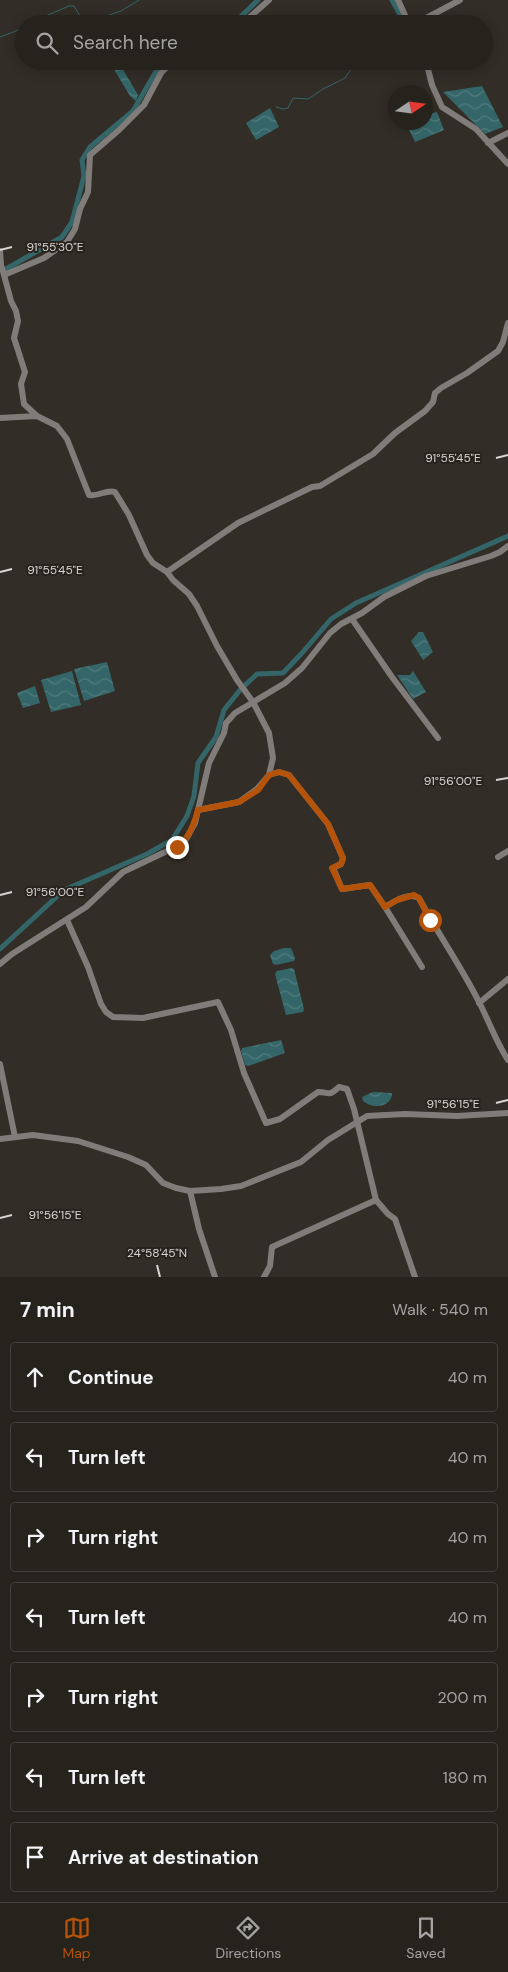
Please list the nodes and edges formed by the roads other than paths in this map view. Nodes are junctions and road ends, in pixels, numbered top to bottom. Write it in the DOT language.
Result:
graph roads {
  1 [pos="268,0"];
  2 [pos="398,0"];
  3 [pos="460,0"];
  4 [pos="252,15"];
  5 [pos="405,15"];
  6 [pos="432,15"];
  7 [pos="164,70"];
  8 [pos="428,70"];
  9 [pos="508,133"];
  10 [pos="488,143"];
  11 [pos="508,164"];
  12 [pos="0,251"];
  13 [pos="4,275"];
  14 [pos="508,323"];
  15 [pos="37,416"];
  16 [pos="0,418"];
  17 [pos="508,546"];
  18 [pos="167,572"];
  19 [pos="352,619"];
  20 [pos="253,702"];
  21 [pos="438,738"];
  22 [pos="269,775"];
  23 [pos="198,810"];
  24 [pos="508,851"];
  25 [pos="498,857"];
  26 [pos="385,907"];
  27 [pos="67,920"];
  28 [pos="0,964"];
  29 [pos="422,967"];
  30 [pos="508,979"];
  31 [pos="480,1003"];
  32 [pos="508,1060"];
  33 [pos="0,1064"];
  34 [pos="508,1113"];
  35 [pos="357,1122"];
  36 [pos="15,1137"];
  37 [pos="0,1139"];
  38 [pos="190,1190"];
  39 [pos="376,1200"];
  40 [pos="215,1277"];
  41 [pos="264,1277"];
  42 [pos="415,1277"];
  1 -- 4 [label="street"];
  2 -- 5 [label="street"];
  3 -- 6 [label="street"];
  7 -- 13 [label="street"];
  8 -- 10 [label="street"];
  9 -- 10 [label="street"];
  10 -- 11 [label="street"];
  12 -- 13 [label="street"];
  13 -- 15 [label="street"];
  14 -- 18 [label="street"];
  15 -- 16 [label="street"];
  15 -- 18 [label="street"];
  17 -- 19 [label="street"];
  18 -- 20 [label="street"];
  19 -- 20 [label="street"];
  19 -- 21 [label="street"];
  20 -- 22 [label="street"];
  20 -- 23 [label="street"];
  22 -- 23 [label="street"];
  22 -- 26 [label="street"];
  23 -- 27 [label="street"];
  24 -- 25 [label="street"];
  26 -- 29 [label="street"];
  26 -- 31 [label="street"];
  27 -- 28 [label="street"];
  27 -- 35 [label="street"];
  30 -- 31 [label="street"];
  31 -- 32 [label="street"];
  33 -- 36 [label="street"];
  34 -- 35 [label="street"];
  35 -- 38 [label="street"];
  35 -- 39 [label="street"];
  36 -- 37 [label="street"];
  36 -- 38 [label="street"];
  38 -- 40 [label="street"];
  39 -- 41 [label="street"];
  39 -- 42 [label="street"];
}
